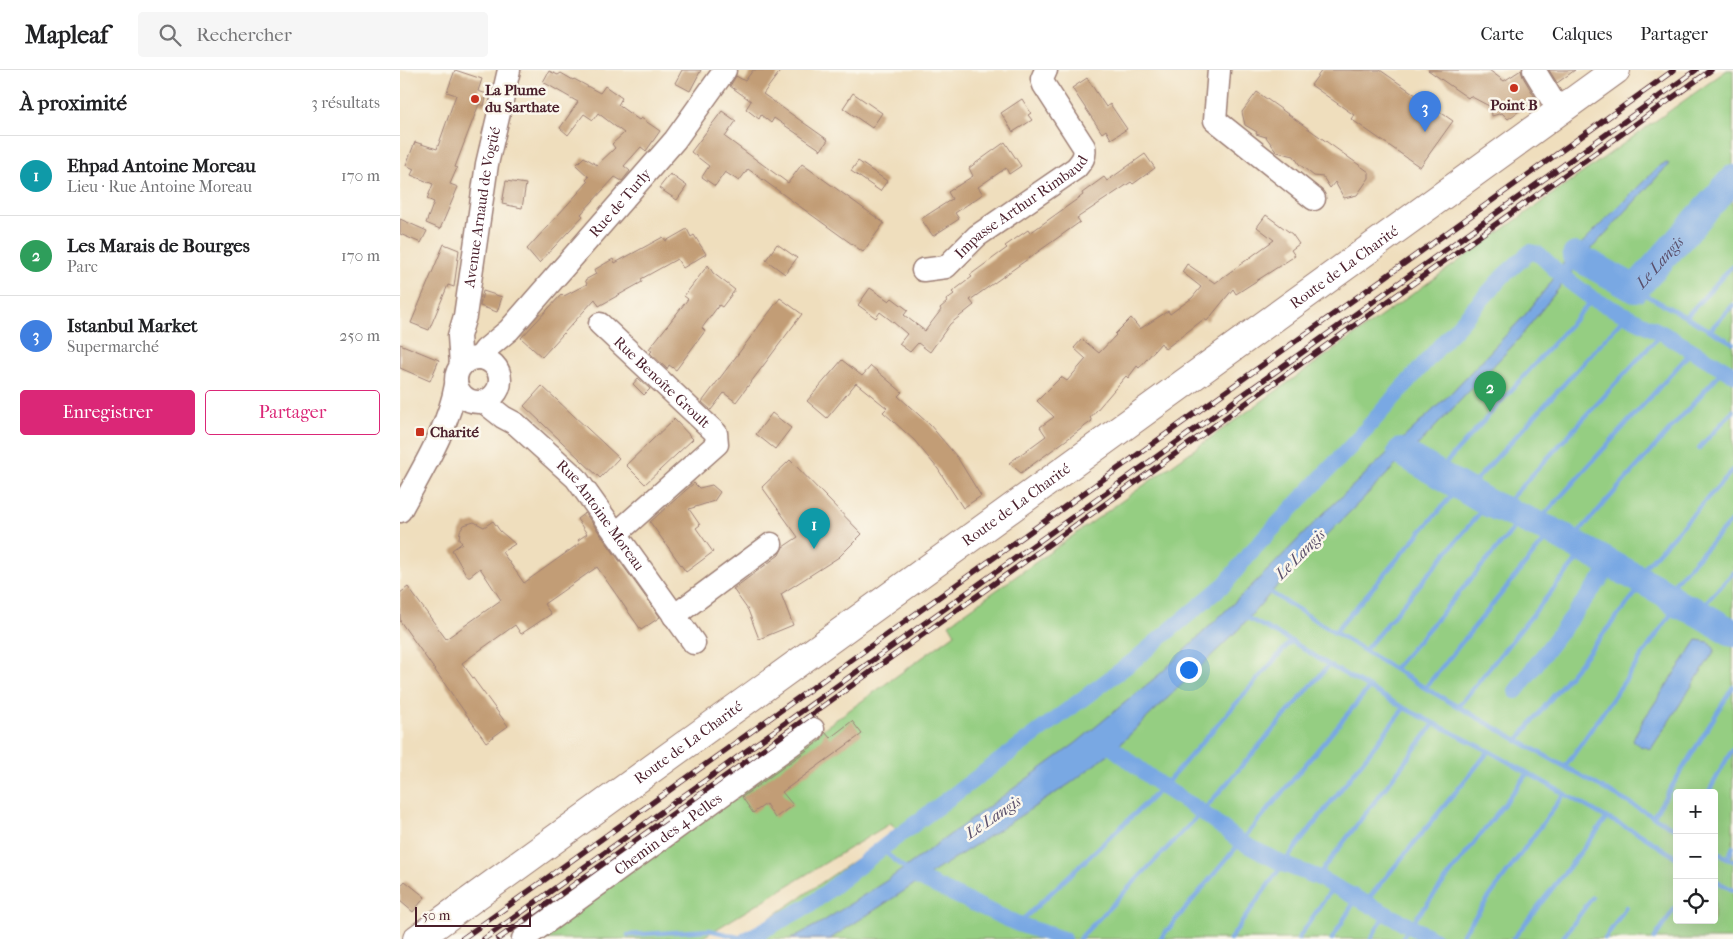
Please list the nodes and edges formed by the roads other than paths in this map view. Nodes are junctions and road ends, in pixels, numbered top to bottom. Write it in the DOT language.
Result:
graph roads {
  1 [pos="509,70"];
  2 [pos="725,70"];
  3 [pos="1046,70"];
  4 [pos="1219,70"];
  5 [pos="1534,70"];
  6 [pos="1616,70"];
  7 [pos="1559,111"];
  8 [pos="1314,199"];
  9 [pos="923,270"];
  10 [pos="600,324"];
  11 [pos="479,370"];
  12 [pos="479,402"];
  13 [pos="516,424"];
  14 [pos="442,429"];
  15 [pos="400,511"];
  16 [pos="616,534"];
  17 [pos="771,544"];
  18 [pos="674,616"];
  19 [pos="694,643"];
  20 [pos="813,729"];
  21 [pos="417,939"];
  22 [pos="523,939"];
  1 -- 11 [label="street, Avenue Arnaud de Vogüé"];
  2 -- 11 [label="street, Rue de Turly"];
  3 -- 9 [label="street, Impasse Arthur Rimbaud"];
  4 -- 8 [label="street"];
  5 -- 7 [label="street"];
  6 -- 7 [label="main road, Route de La Charité"];
  7 -- 21 [label="main road, Route de La Charité"];
  10 -- 16 [label="street, Rue Benoîte Groult"];
  11 -- 12 [label="street"];
  11 -- 12 [label="street, Avenue Arnaud de Vogüé"];
  11 -- 13 [label="street, Rue Antoine Moreau"];
  11 -- 14 [label="street"];
  12 -- 13 [label="street, Rue Antoine Moreau"];
  12 -- 14 [label="street"];
  13 -- 16 [label="street, Rue Antoine Moreau"];
  14 -- 15 [label="street"];
  16 -- 18 [label="street, Rue Antoine Moreau"];
  17 -- 18 [label="street"];
  18 -- 19 [label="street, Rue Antoine Moreau"];
  20 -- 22 [label="street, Chemin des 4 Pelles"];
}
